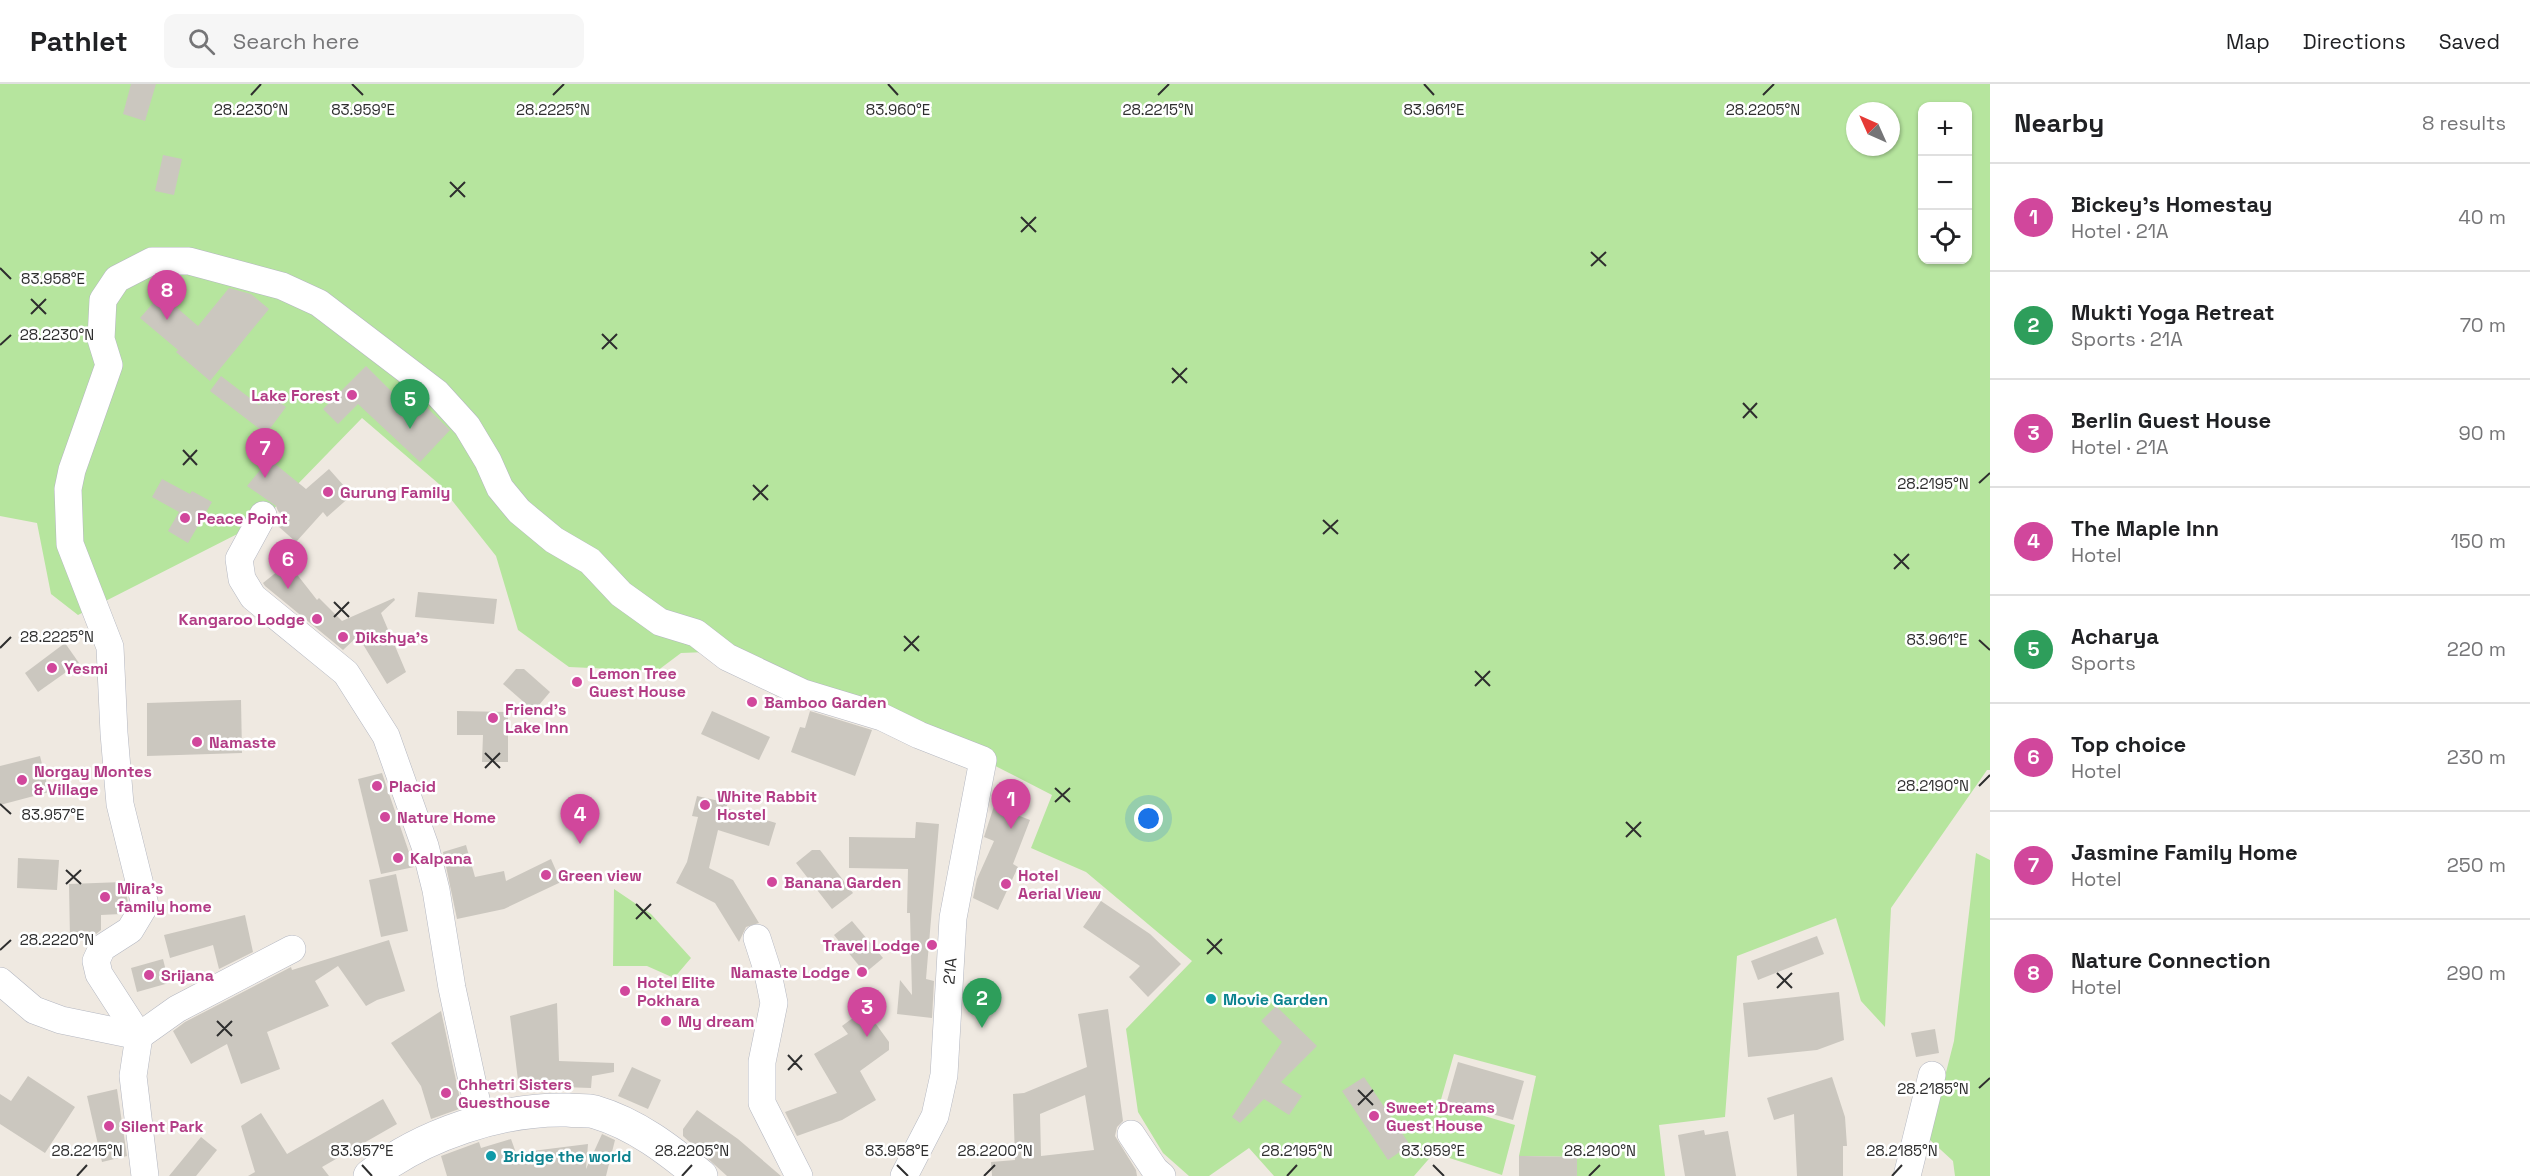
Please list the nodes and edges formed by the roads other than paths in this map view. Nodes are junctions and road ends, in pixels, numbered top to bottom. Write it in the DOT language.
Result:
graph roads {
  1 [pos="263,515"];
  2 [pos="757,938"];
  3 [pos="292,949"];
  4 [pos="0,981"];
  5 [pos="139,1036"];
  6 [pos="1932,1075"];
  7 [pos="481,1122"];
  8 [pos="1131,1134"];
  9 [pos="144,1176"];
  10 [pos="370,1176"];
  11 [pos="701,1176"];
  12 [pos="799,1176"];
  13 [pos="904,1176"];
  14 [pos="1162,1176"];
  15 [pos="1907,1176"];
  1 -- 7 [label="street"];
  2 -- 12 [label="street"];
  3 -- 5 [label="street"];
  4 -- 5 [label="street"];
  5 -- 9 [label="street"];
  5 -- 13 [label="street, 21A / 21A"];
  6 -- 15 [label="street"];
  7 -- 10 [label="main road"];
  7 -- 11 [label="main road"];
  8 -- 14 [label="street"];
}
